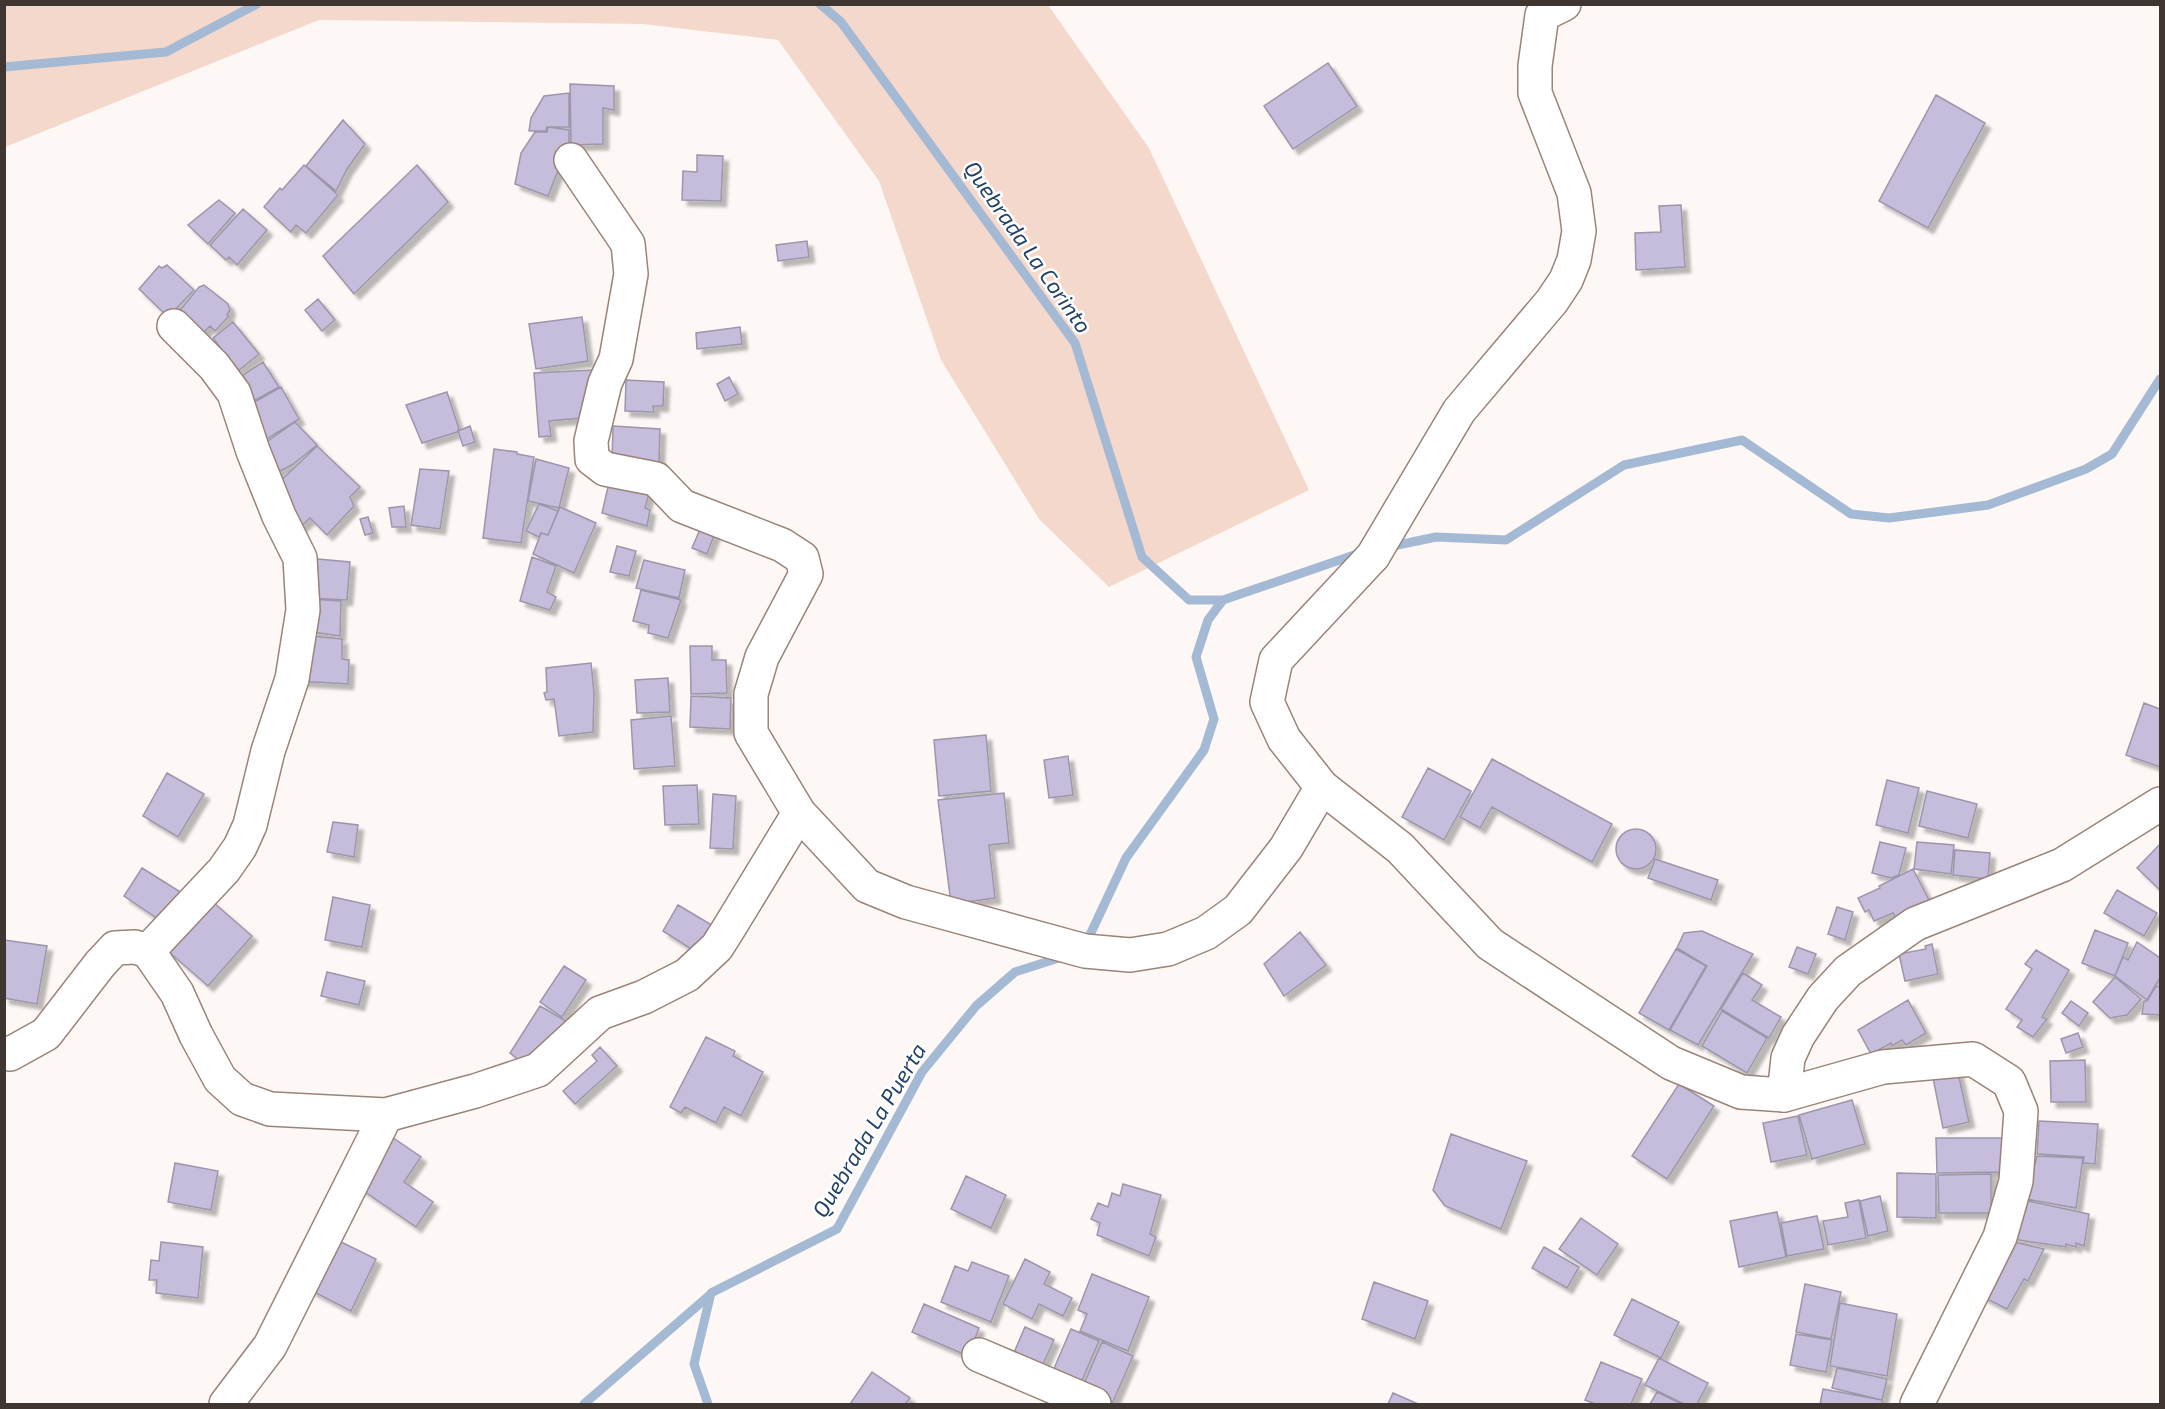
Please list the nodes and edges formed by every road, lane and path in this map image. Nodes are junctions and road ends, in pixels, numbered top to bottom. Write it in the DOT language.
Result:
graph roads {
  1 [pos="1564,4"];
  2 [pos="571,160"];
  3 [pos="174,327"];
  4 [pos="1322,787"];
  5 [pos="2160,804"];
  6 [pos="799,813"];
  7 [pos="148,951"];
  8 [pos="4,1053"];
  9 [pos="1784,1095"];
  10 [pos="387,1115"];
  11 [pos="979,1355"];
  12 [pos="226,1404"];
  13 [pos="1094,1404"];
  14 [pos="1917,1404"];
  1 -- 4 [label="street"];
  2 -- 6 [label="street"];
  3 -- 7 [label="street"];
  4 -- 6 [label="street"];
  4 -- 9 [label="street"];
  5 -- 9 [label="street"];
  6 -- 10 [label="street"];
  7 -- 8 [label="street"];
  7 -- 10 [label="street"];
  9 -- 14 [label="street"];
  10 -- 12 [label="street"];
  11 -- 13 [label="street"];
}
